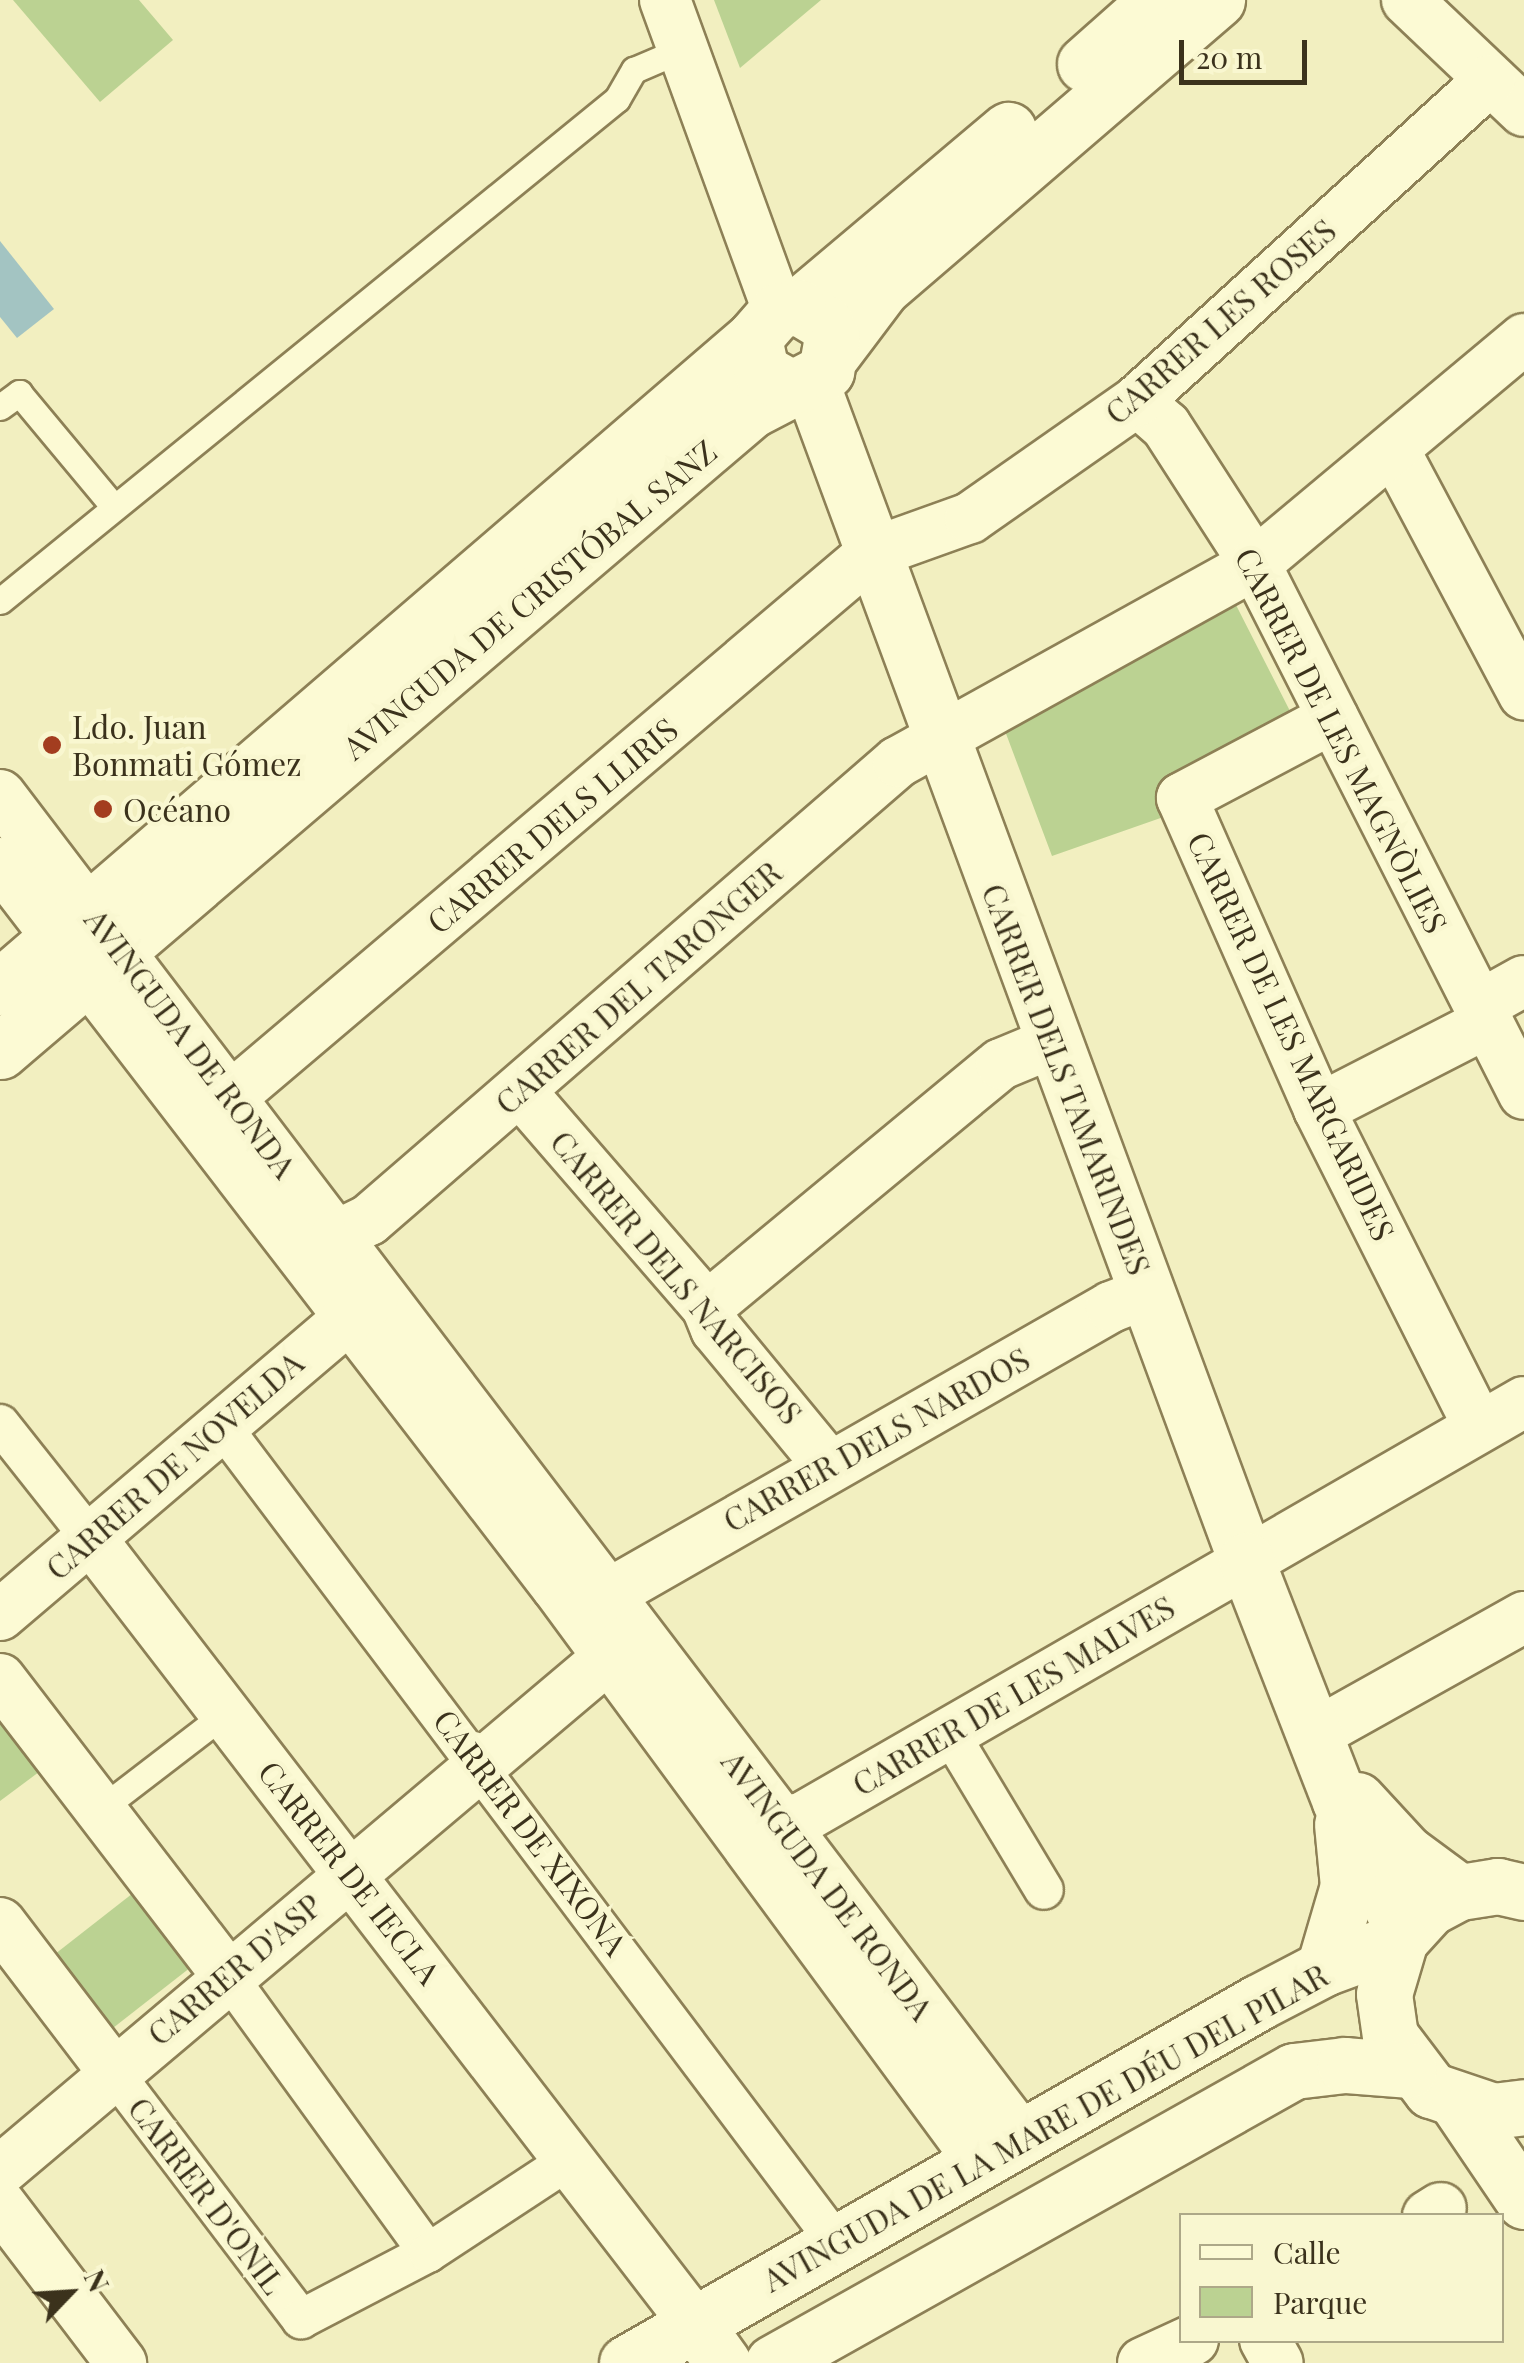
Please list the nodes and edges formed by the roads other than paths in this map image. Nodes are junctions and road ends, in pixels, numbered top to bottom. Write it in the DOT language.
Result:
graph roads {
  1 [pos="665,0"];
  2 [pos="1158,0"];
  3 [pos="1217,0"];
  4 [pos="1407,0"];
  5 [pos="683,49"];
  6 [pos="1507,95"];
  7 [pos="777,318"];
  8 [pos="1524,339"];
  9 [pos="811,375"];
  10 [pos="1137,400"];
  11 [pos="0,407"];
  12 [pos="1394,450"];
  13 [pos="114,507"];
  14 [pos="872,554"];
  15 [pos="1255,564"];
  16 [pos="0,601"];
  17 [pos="1524,695"];
  18 [pos="1333,718"];
  19 [pos="940,736"];
  20 [pos="0,795"];
  21 [pos="0,863"];
  22 [pos="89,944"];
  23 [pos="1524,981"];
  24 [pos="0,987"];
  25 [pos="1484,1014"];
  26 [pos="1054,1042"];
  27 [pos="0,1051"];
  28 [pos="520,1092"];
  29 [pos="1524,1094"];
  30 [pos="232,1096"];
  31 [pos="1320,1108"];
  32 [pos="336,1236"];
  33 [pos="1148,1293"];
  34 [pos="366,1304"];
  35 [pos="706,1307"];
  36 [pos="1524,1402"];
  37 [pos="0,1424"];
  38 [pos="221,1426"];
  39 [pos="1479,1427"];
  40 [pos="829,1466"];
  41 [pos="90,1539"];
  42 [pos="1246,1560"];
  43 [pos="0,1615"];
  44 [pos="1524,1617"];
  45 [pos="619,1628"];
  46 [pos="0,1679"];
  47 [pos="226,1713"];
  48 [pos="950,1732"];
  49 [pos="481,1764"];
  50 [pos="1329,1769"];
  51 [pos="102,1808"];
  52 [pos="778,1824"];
  53 [pos="350,1872"];
  54 [pos="1501,1882"];
  55 [pos="1044,1890"];
  56 [pos="0,1922"];
  57 [pos="1402,1937"];
  58 [pos="1324,1968"];
  59 [pos="227,1974"];
  60 [pos="112,2070"];
  61 [pos="1410,2070"];
  62 [pos="1458,2105"];
  63 [pos="1524,2108"];
  64 [pos="999,2148"];
  65 [pos="571,2160"];
  66 [pos="0,2170"];
  67 [pos="1524,2201"];
  68 [pos="0,2204"];
  69 [pos="1040,2211"];
  70 [pos="836,2242"];
  71 [pos="428,2253"];
  72 [pos="1186,2343"];
  73 [pos="709,2344"];
  74 [pos="120,2363"];
  75 [pos="627,2363"];
  76 [pos="774,2363"];
  77 [pos="1143,2363"];
  1 -- 5 [label="street"];
  2 -- 7 [label="street, AVINGUDA DE CRISTÓBAL SANZ"];
  3 -- 9 [label="street, AVINGUDA DE CRISTÓBAL SANZ"];
  4 -- 6 [label="street"];
  5 -- 7 [label="street"];
  5 -- 13 [label="lane"];
  6 -- 10 [label="street, CARRER LES ROSES"];
  7 -- 9 [label="street"];
  7 -- 9 [label="street"];
  7 -- 22 [label="street, AVINGUDA DE CRISTÓBAL SANZ"];
  8 -- 12 [label="street, CARRER DEL TARONGER"];
  9 -- 14 [label="street, CARRER DELS TAMARINDES"];
  9 -- 22 [label="street, AVINGUDA DE CRISTÓBAL SANZ"];
  10 -- 14 [label="street, CARRER LES ROSES"];
  10 -- 15 [label="street, CARRER DE LES MAGNÒLIES"];
  11 -- 13 [label="lane"];
  12 -- 15 [label="street, CARRER DEL TARONGER"];
  12 -- 17 [label="street"];
  13 -- 16 [label="lane"];
  14 -- 19 [label="street, CARRER DELS TAMARINDES"];
  14 -- 30 [label="street, CARRER DELS LLIRIS"];
  15 -- 18 [label="street, CARRER DE LES MAGNÒLIES"];
  15 -- 19 [label="street, CARRER DEL TARONGER"];
  18 -- 25 [label="street, CARRER DE LES MAGNÒLIES"];
  18 -- 31 [label="street, CARRER DE LES MARGARIDES"];
  19 -- 26 [label="street, CARRER DELS TAMARINDES"];
  19 -- 28 [label="street, CARRER DEL TARONGER"];
  20 -- 22 [label="street, AVINGUDA DE RONDA"];
  21 -- 22 [label="street, AVINGUDA DE RONDA"];
  22 -- 24 [label="street, AVINGUDA DE CRISTÓBAL SANZ"];
  22 -- 27 [label="street, AVINGUDA DE CRISTÓBAL SANZ"];
  22 -- 30 [label="street, AVINGUDA DE RONDA"];
  22 -- 34 [label="street, AVINGUDA DE RONDA"];
  23 -- 25 [label="street"];
  25 -- 29 [label="street, CARRER DE LES MAGNÒLIES"];
  25 -- 31 [label="street"];
  26 -- 33 [label="street, CARRER DELS TAMARINDES"];
  26 -- 35 [label="street"];
  28 -- 32 [label="street, CARRER DEL TARONGER"];
  28 -- 35 [label="street, CARRER DELS NARCISOS"];
  30 -- 32 [label="street, AVINGUDA DE RONDA"];
  31 -- 39 [label="street, CARRER DE LES MARGARIDES"];
  32 -- 34 [label="street, AVINGUDA DE RONDA"];
  33 -- 40 [label="street, CARRER DELS NARDOS"];
  33 -- 42 [label="street, CARRER DELS TAMARINDES"];
  34 -- 38 [label="street, CARRER DE NOVELDA"];
  34 -- 45 [label="street, AVINGUDA DE RONDA"];
  35 -- 40 [label="street, CARRER DELS NARCISOS"];
  36 -- 39 [label="street, CARRER DE LES MALVES"];
  37 -- 41 [label="street, CARRER DE IECLA"];
  38 -- 41 [label="street, CARRER DE NOVELDA"];
  38 -- 49 [label="street, CARRER DE XIXONA"];
  39 -- 42 [label="street, CARRER DE LES MALVES"];
  40 -- 45 [label="street, CARRER DELS NARDOS"];
  41 -- 43 [label="street, CARRER DE NOVELDA"];
  41 -- 47 [label="street, CARRER DE IECLA"];
  42 -- 48 [label="street, CARRER DE LES MALVES"];
  42 -- 50 [label="street, CARRER DELS TAMARINDES"];
  44 -- 50 [label="street"];
  45 -- 49 [label="street, CARRER D'ASP"];
  45 -- 52 [label="street, AVINGUDA DE RONDA"];
  45 -- 64 [label="street, AVINGUDA DE RONDA"];
  46 -- 51 [label="street"];
  47 -- 51 [label="lane"];
  47 -- 53 [label="street, CARRER DE IECLA"];
  48 -- 52 [label="street, CARRER DE LES MALVES"];
  48 -- 55 [label="street"];
  49 -- 53 [label="street, CARRER D'ASP"];
  49 -- 70 [label="street, CARRER DE XIXONA"];
  50 -- 54 [label="street, CARRER DELS TAMARINDES"];
  50 -- 57 [label="street, CARRER DELS TAMARINDES"];
  50 -- 58 [label="street, CARRER DELS TAMARINDES"];
  51 -- 59 [label="street"];
  52 -- 64 [label="street, AVINGUDA DE RONDA"];
  53 -- 59 [label="street, CARRER D'ASP"];
  53 -- 65 [label="street, CARRER DE IECLA"];
  54 -- 57 [label="street"];
  56 -- 60 [label="street"];
  57 -- 58 [label="street, AVINGUDA DE LA MARE DE DÉU DEL PILAR"];
  57 -- 61 [label="street"];
  58 -- 64 [label="street, AVINGUDA DE LA MARE DE DÉU DEL PILAR"];
  59 -- 60 [label="street, CARRER D'ASP"];
  59 -- 71 [label="street"];
  60 -- 66 [label="street, CARRER D'ASP"];
  60 -- 71 [label="street, CARRER D'ONIL"];
  61 -- 62 [label="street"];
  61 -- 69 [label="street"];
  62 -- 63 [label="street"];
  62 -- 67 [label="street"];
  64 -- 69 [label="street"];
  64 -- 70 [label="street, AVINGUDA DE LA MARE DE DÉU DEL PILAR"];
  65 -- 71 [label="street"];
  65 -- 73 [label="street, CARRER DE IECLA"];
  68 -- 74 [label="street"];
  69 -- 76 [label="street"];
  70 -- 73 [label="street, AVINGUDA DE LA MARE DE DÉU DEL PILAR"];
  72 -- 77 [label="street"];
  73 -- 75 [label="street, AVINGUDA DE LA MARE DE DÉU DEL PILAR"];
}
